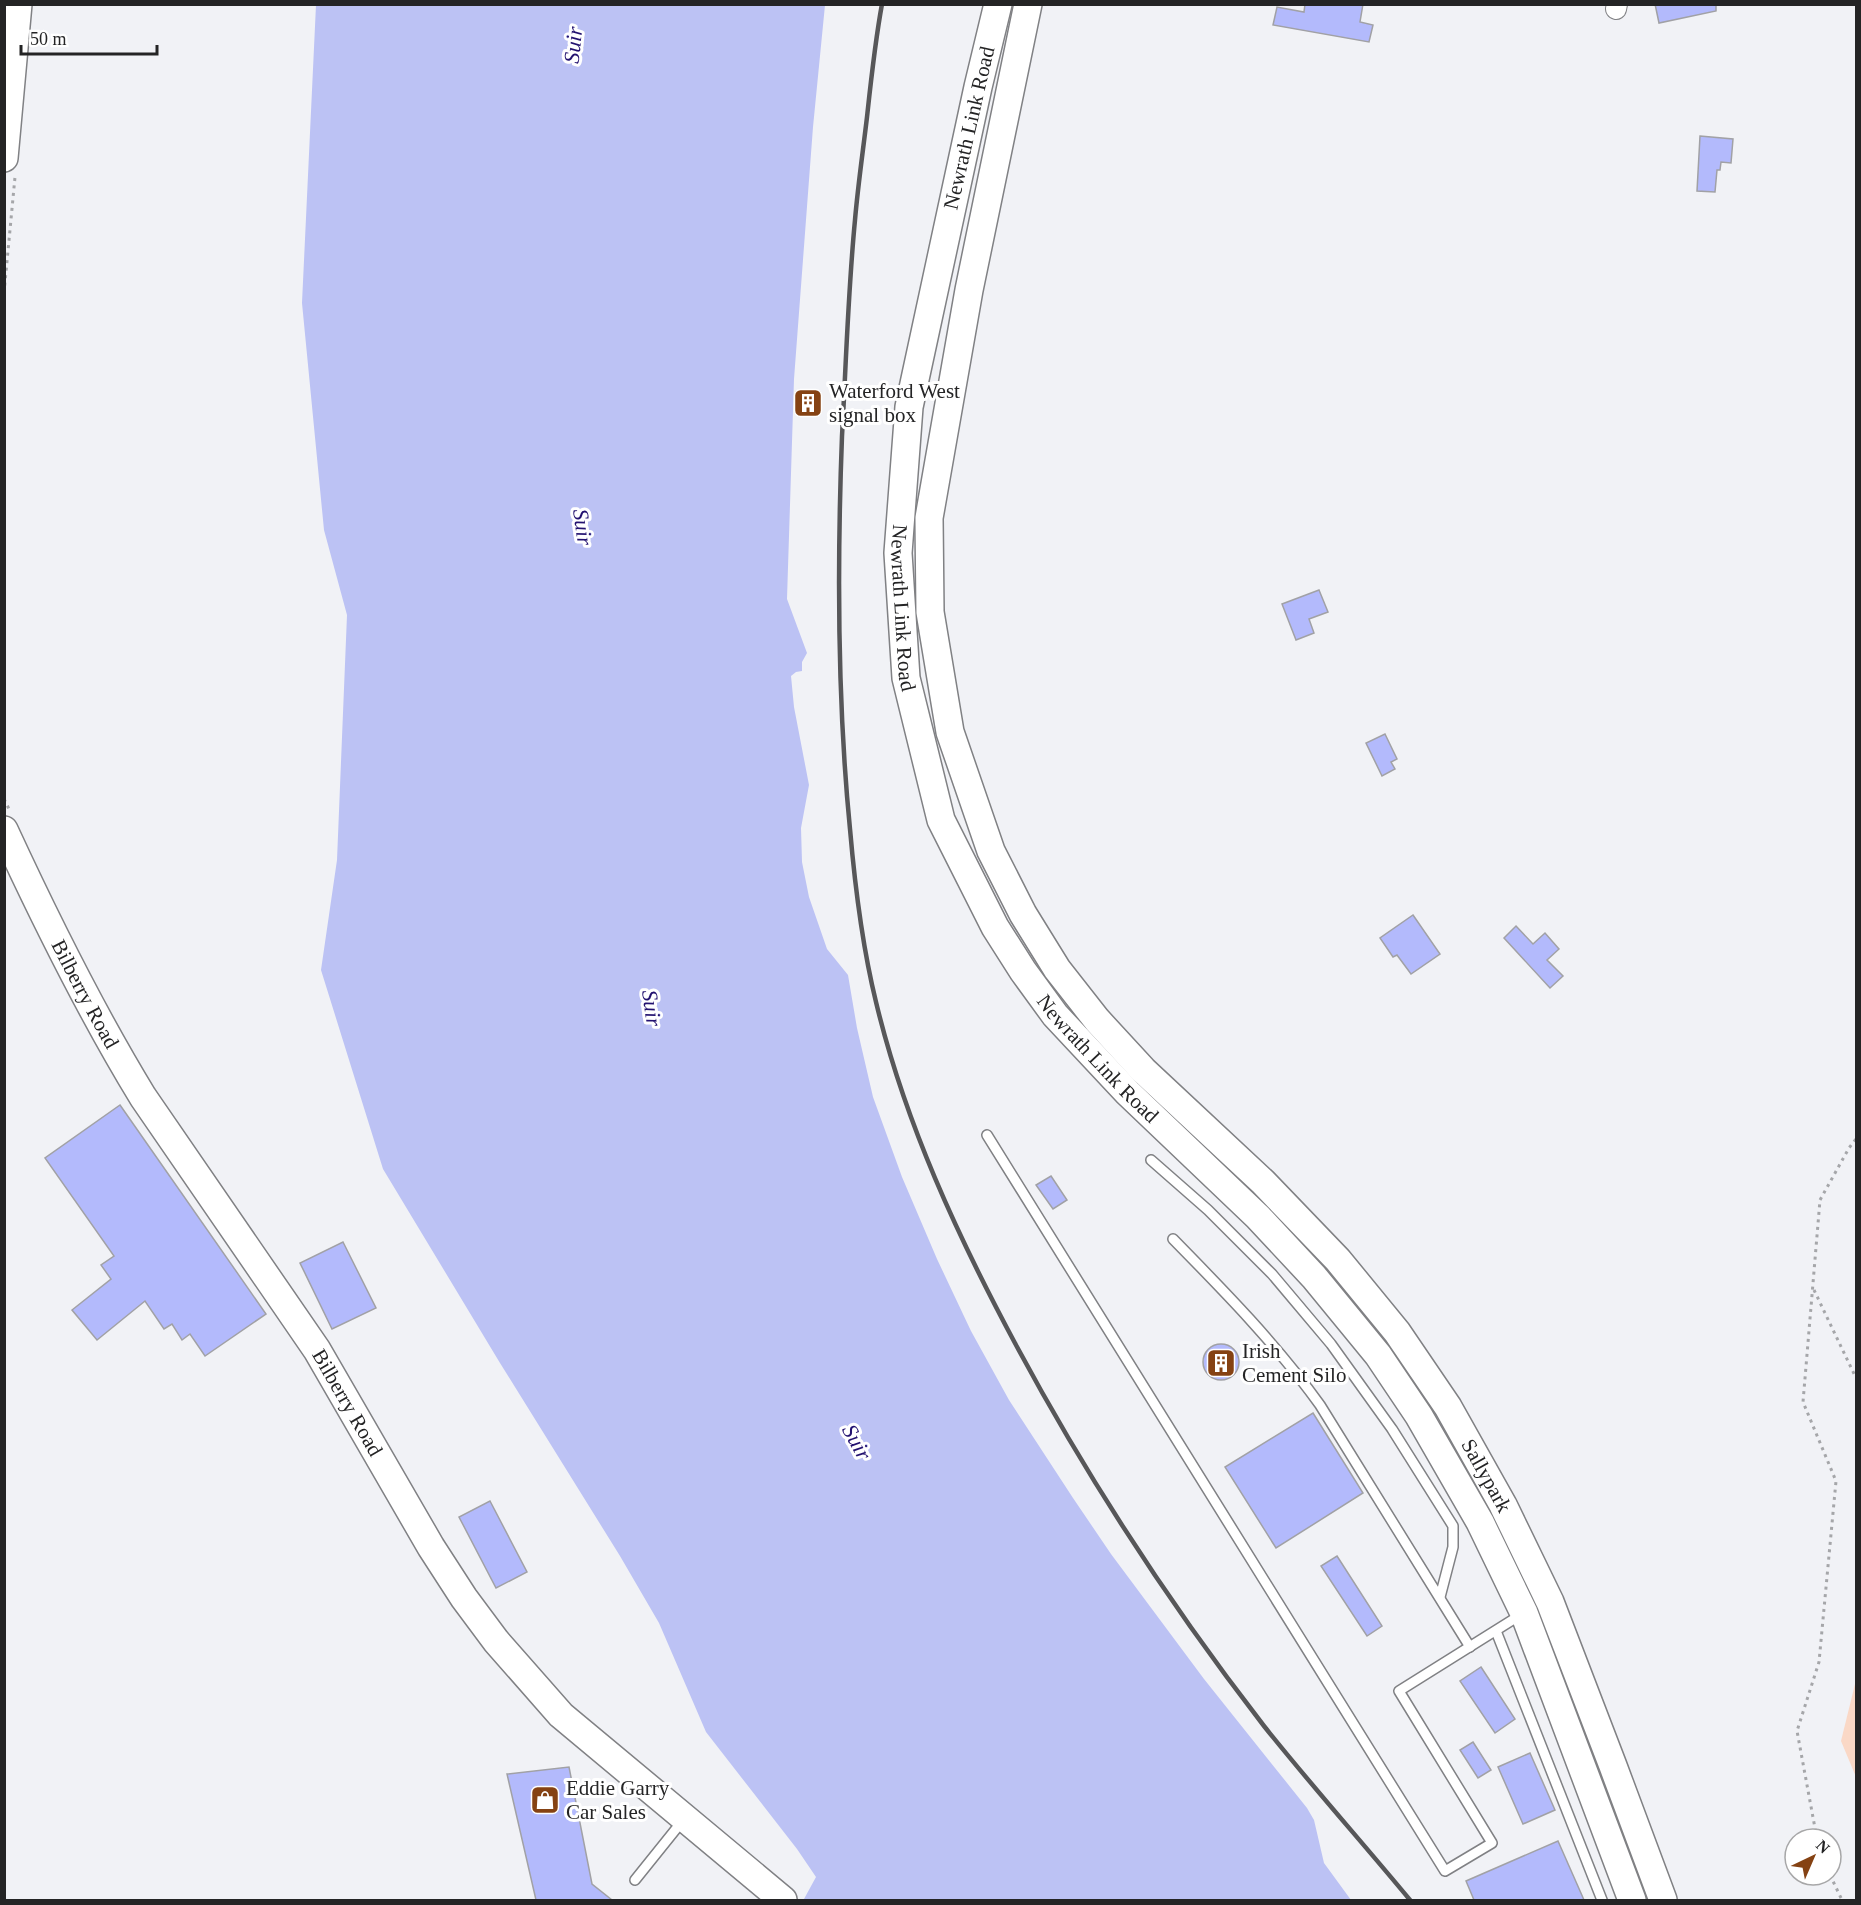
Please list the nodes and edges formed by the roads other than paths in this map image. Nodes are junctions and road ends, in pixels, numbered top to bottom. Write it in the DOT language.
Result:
graph roads {
  1 [pos="18,4"];
  2 [pos="998,4"];
  3 [pos="1028,4"];
  4 [pos="4,158"];
  5 [pos="4,830"];
  6 [pos="1196,1120"];
  7 [pos="987,1135"];
  8 [pos="1173,1136"];
  9 [pos="1151,1160"];
  10 [pos="1173,1239"];
  11 [pos="1440,1597"];
  12 [pos="1537,1607"];
  13 [pos="1497,1631"];
  14 [pos="1470,1647"];
  15 [pos="686,1817"];
  16 [pos="634,1880"];
  17 [pos="783,1900"];
  18 [pos="1602,1900"];
  19 [pos="1632,1900"];
  20 [pos="1663,1900"];
  1 -- 4 [label="main road"];
  2 -- 8 [label="main road, Newrath Link Road"];
  3 -- 6 [label="main road, Newrath Link Road"];
  5 -- 15 [label="main road, Bilberry Road"];
  6 -- 12 [label="main road, Sallypark"];
  7 -- 14 [label="lane"];
  8 -- 12 [label="main road, Sallypark"];
  9 -- 11 [label="lane"];
  10 -- 11 [label="lane"];
  11 -- 14 [label="lane"];
  12 -- 13 [label="lane"];
  12 -- 19 [label="main road, Sallypark"];
  12 -- 20 [label="main road, Sallypark"];
  13 -- 14 [label="lane"];
  13 -- 18 [label="lane"];
  15 -- 16 [label="lane"];
  15 -- 17 [label="main road, Bilberry Road"];
}
